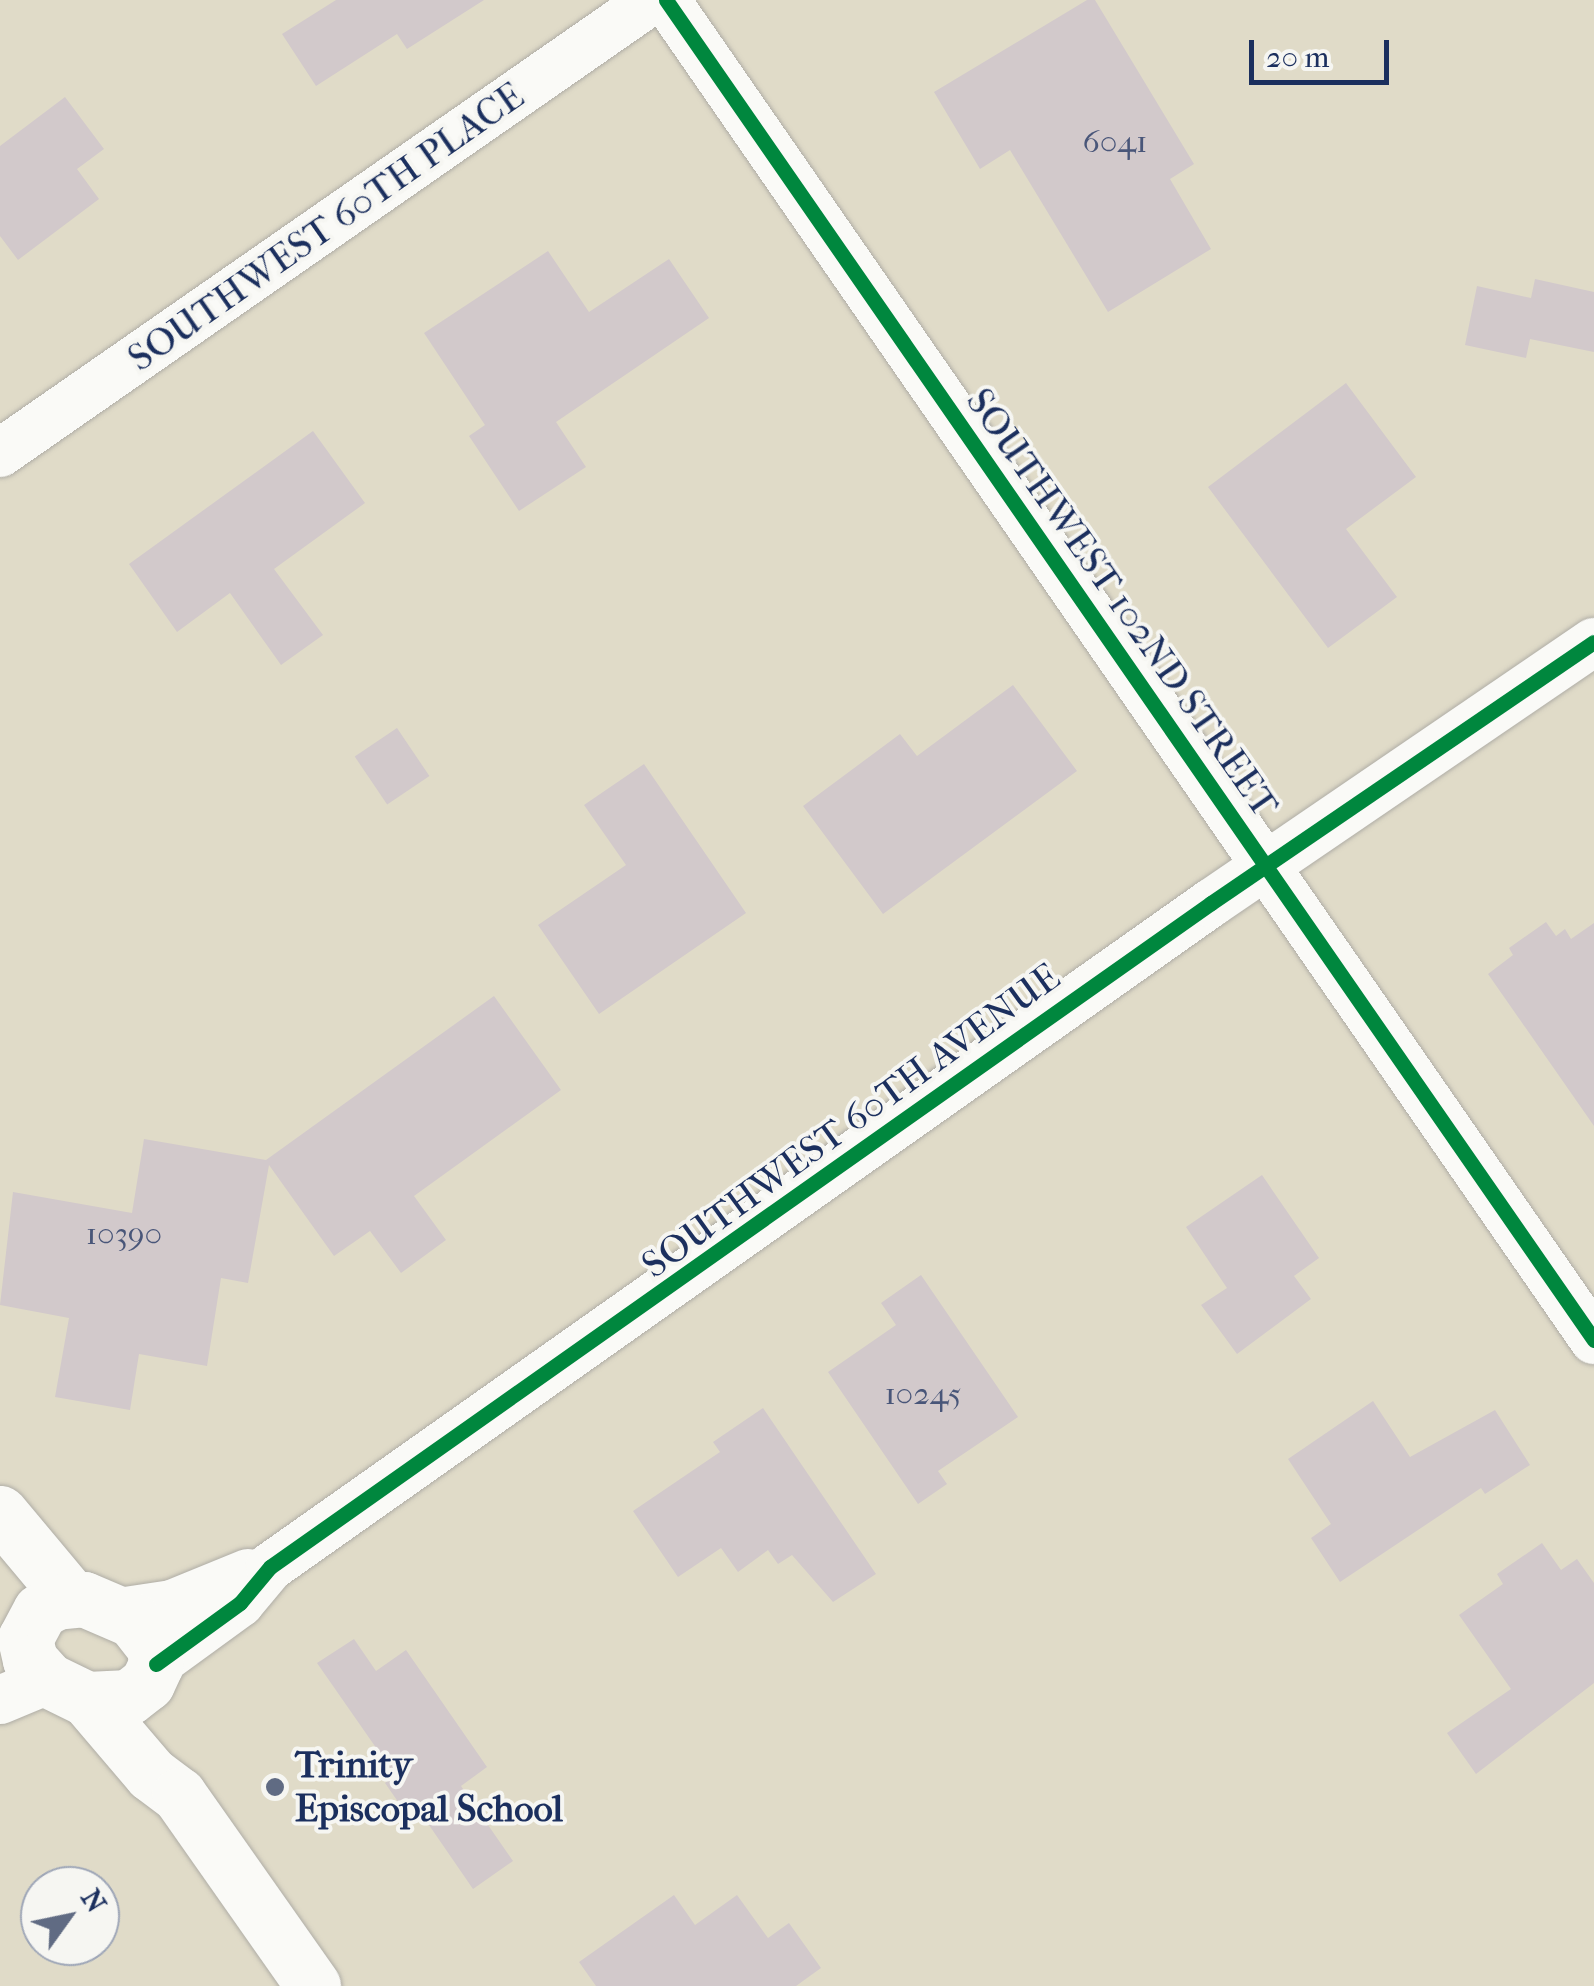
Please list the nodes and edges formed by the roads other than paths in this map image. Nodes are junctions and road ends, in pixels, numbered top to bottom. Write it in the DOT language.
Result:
graph roads {
  1 [pos="652,0"];
  2 [pos="666,0"];
  3 [pos="0,454"];
  4 [pos="1594,642"];
  5 [pos="1265,866"];
  6 [pos="1594,1340"];
  7 [pos="0,1513"];
  8 [pos="270,1566"];
  9 [pos="0,1568"];
  10 [pos="48,1651"];
  11 [pos="152,1674"];
  12 [pos="179,1794"];
  13 [pos="313,1986"];
  1 -- 3 [label="street, SOUTHWEST 60TH PLACE"];
  2 -- 5 [label="street, SOUTHWEST 102ND STREET"];
  4 -- 5 [label="street, SOUTHWEST 60TH AVENUE"];
  5 -- 6 [label="street, SOUTHWEST 102ND STREET"];
  5 -- 8 [label="street, SOUTHWEST 60TH AVENUE"];
  7 -- 10 [label="street"];
  8 -- 10 [label="street, SOUTHWEST 60TH AVENUE"];
  8 -- 11 [label="street, SOUTHWEST 60TH AVENUE"];
  9 -- 10 [label="street"];
  10 -- 11 [label="street"];
  10 -- 11 [label="street"];
  10 -- 12 [label="street"];
  11 -- 12 [label="street"];
  12 -- 13 [label="street"];
}
